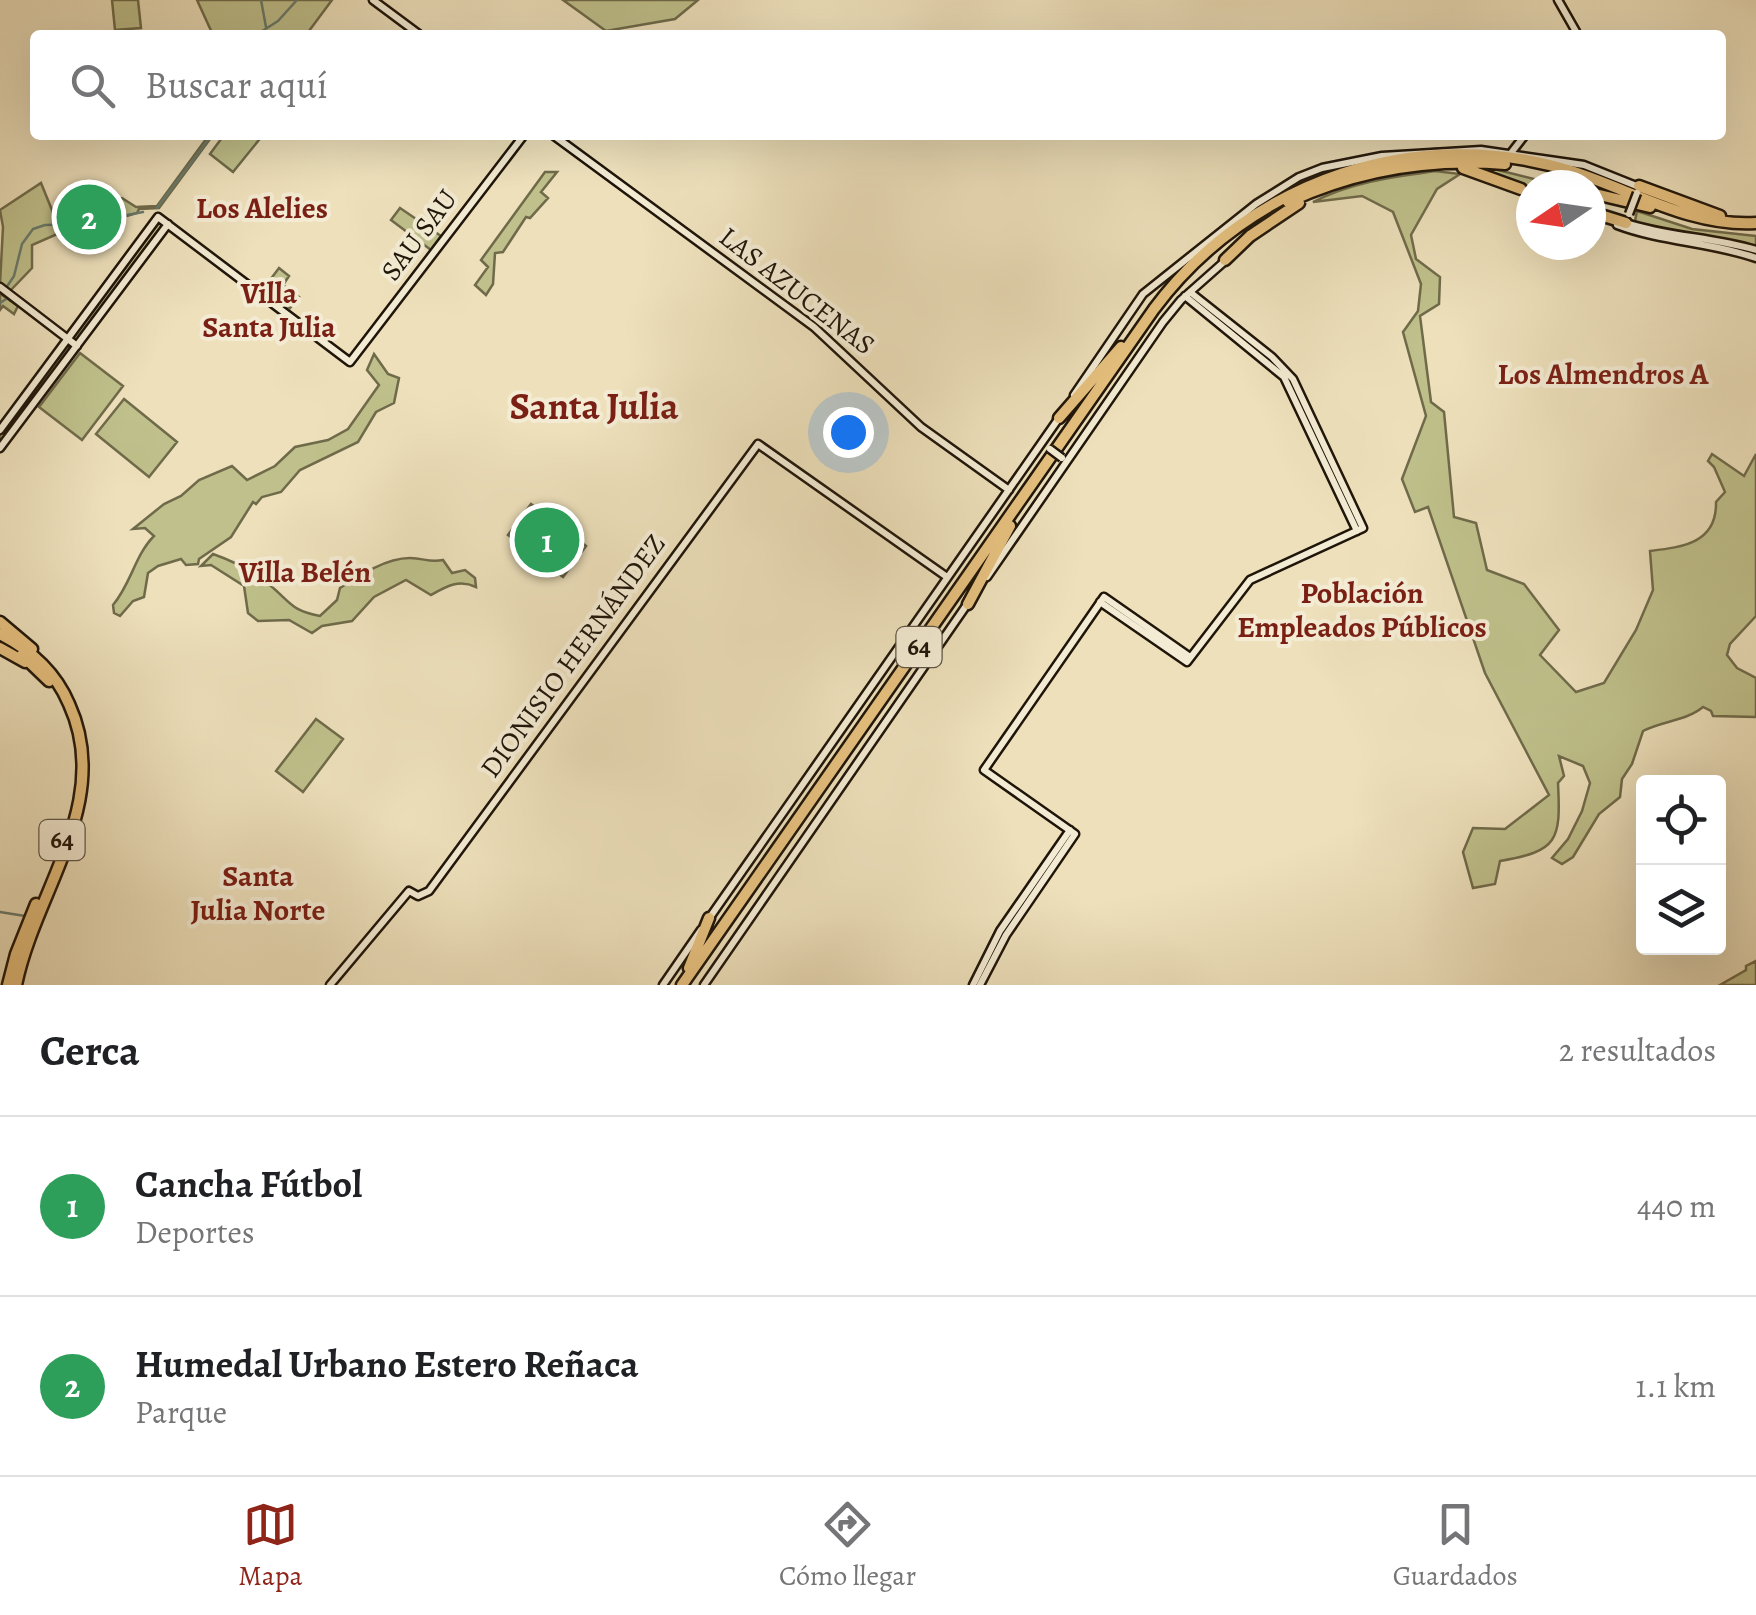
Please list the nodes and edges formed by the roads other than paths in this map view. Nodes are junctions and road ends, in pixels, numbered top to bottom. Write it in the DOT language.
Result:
graph roads {
  1 [pos="374,0"];
  2 [pos="1558,0"];
  3 [pos="413,30"];
  4 [pos="1575,30"];
  5 [pos="520,140"];
  6 [pos="560,140"];
  7 [pos="1521,140"];
  8 [pos="1511,153"];
  9 [pos="1427,164"];
  10 [pos="1354,173"];
  11 [pos="1339,182"];
  12 [pos="1516,187"];
  13 [pos="1638,190"];
  14 [pos="1606,196"];
  15 [pos="1650,206"];
  16 [pos="1606,217"];
  17 [pos="1626,222"];
  18 [pos="1756,223"];
  19 [pos="168,224"];
  20 [pos="1756,250"];
  21 [pos="1756,258"];
  22 [pos="1225,260"];
  23 [pos="0,288"];
  24 [pos="1188,294"];
  25 [pos="1154,309"];
  26 [pos="68,339"];
  27 [pos="77,346"];
  28 [pos="1058,418"];
  29 [pos="0,430"];
  30 [pos="1046,436"];
  31 [pos="0,448"];
  32 [pos="1050,450"];
  33 [pos="1036,451"];
  34 [pos="1065,461"];
  35 [pos="1009,490"];
  36 [pos="1010,526"];
  37 [pos="947,577"];
  38 [pos="968,604"];
  39 [pos="0,622"];
  40 [pos="0,641"];
  41 [pos="45,671"];
  42 [pos="709,918"];
  43 [pos="11,981"];
  44 [pos="330,985"];
  45 [pos="663,985"];
  46 [pos="684,985"];
  47 [pos="704,985"];
  48 [pos="976,985"];
  1 -- 3 [label="street"];
  2 -- 4 [label="street"];
  5 -- 19 [label="street, SAU SAU"];
  6 -- 35 [label="street, LAS AZUCENAS"];
  7 -- 8 [label="street"];
  8 -- 13 [label="street"];
  8 -- 28 [label="street"];
  9 -- 10 [label="highway, 64"];
  9 -- 12 [label="highway"];
  9 -- 15 [label="highway, 64"];
  10 -- 11 [label="highway, 64"];
  10 -- 18 [label="highway, 64"];
  10 -- 25 [label="highway, 64"];
  11 -- 22 [label="highway"];
  11 -- 36 [label="highway, 64"];
  13 -- 17 [label="street, bridge"];
  13 -- 18 [label="highway"];
  14 -- 15 [label="highway"];
  15 -- 18 [label="highway, 64"];
  16 -- 17 [label="highway"];
  17 -- 20 [label="street"];
  17 -- 21 [label="street"];
  19 -- 26 [label="street"];
  19 -- 27 [label="street"];
  22 -- 24 [label="street"];
  23 -- 26 [label="street"];
  24 -- 34 [label="street"];
  24 -- 48 [label="street"];
  25 -- 28 [label="highway"];
  25 -- 46 [label="highway, 64"];
  26 -- 27 [label="street"];
  26 -- 29 [label="street"];
  27 -- 31 [label="street"];
  28 -- 30 [label="street"];
  30 -- 32 [label="street"];
  30 -- 33 [label="street"];
  32 -- 33 [label="street"];
  32 -- 34 [label="street, bridge"];
  33 -- 35 [label="street"];
  34 -- 38 [label="street"];
  35 -- 37 [label="street"];
  36 -- 38 [label="highway"];
  36 -- 46 [label="highway, 64"];
  37 -- 42 [label="street"];
  37 -- 44 [label="street, DIONISIO HERNÁNDEZ"];
  38 -- 47 [label="street"];
  39 -- 41 [label="highway"];
  40 -- 41 [label="highway, 64"];
  41 -- 43 [label="highway, 64"];
  41 -- 43 [label="highway, 64"];
  42 -- 45 [label="street"];
  42 -- 46 [label="highway"];
}
